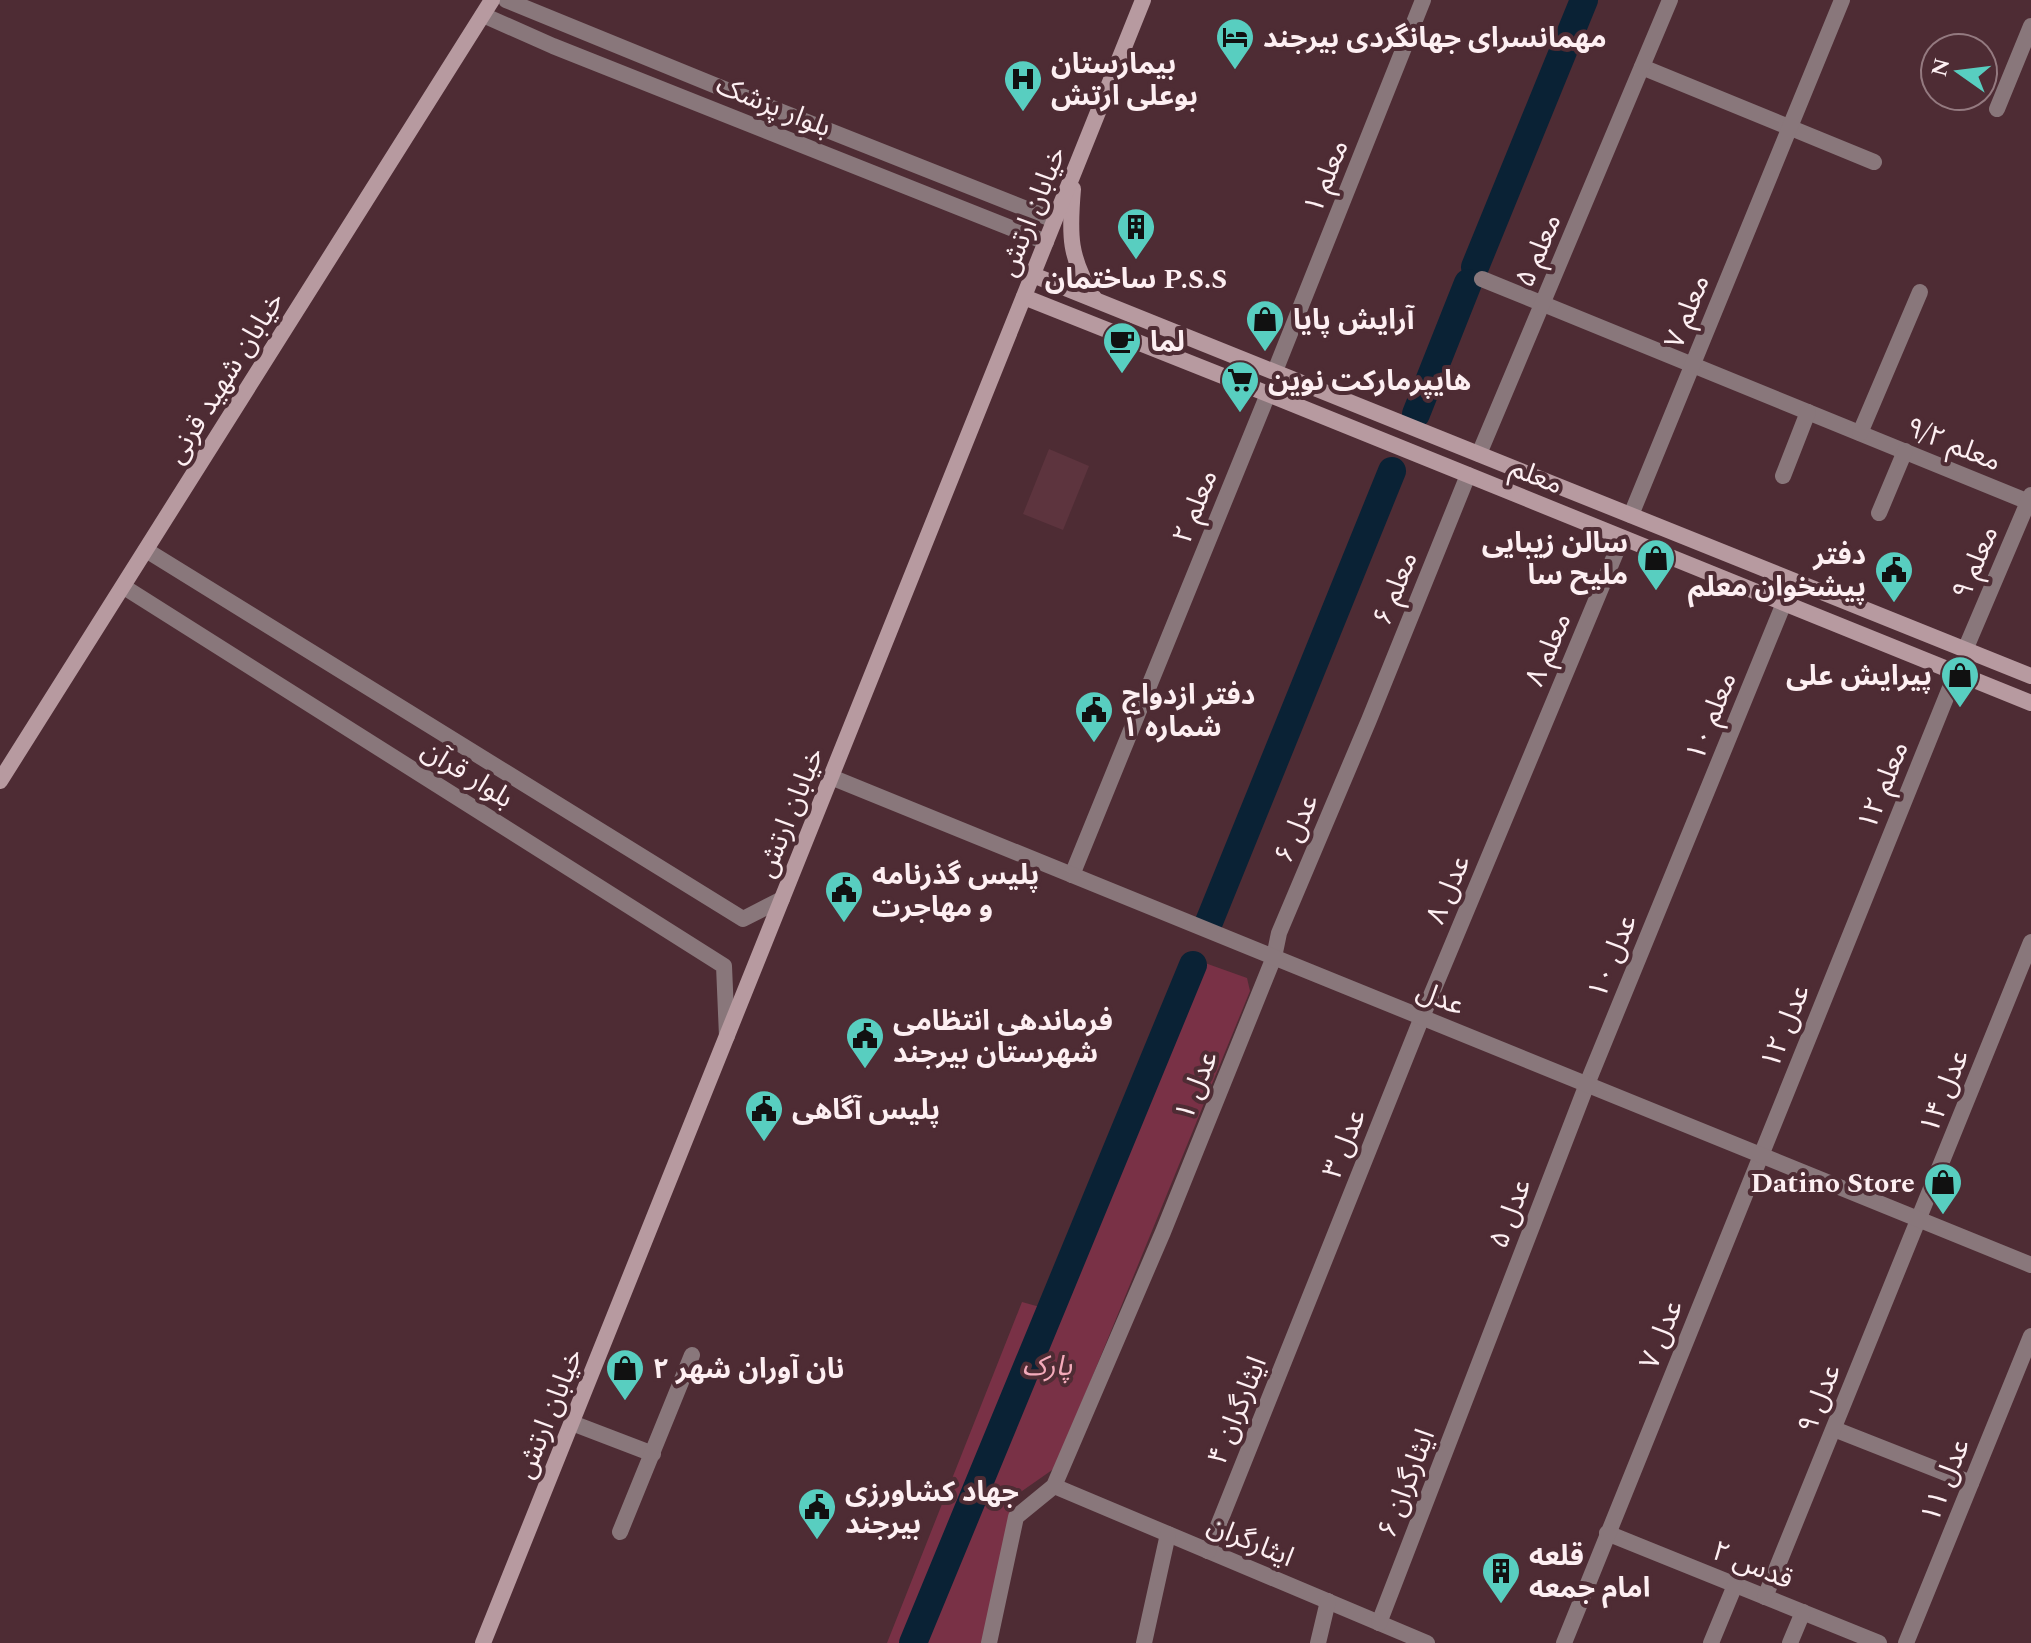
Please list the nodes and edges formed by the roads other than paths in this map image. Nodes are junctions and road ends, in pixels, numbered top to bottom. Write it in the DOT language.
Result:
graph roads {
  1 [pos="492,0"];
  2 [pos="506,0"];
  3 [pos="1143,0"];
  4 [pos="1423,0"];
  5 [pos="1670,0"];
  6 [pos="1842,0"];
  7 [pos="483,15"];
  8 [pos="2031,26"];
  9 [pos="1642,67"];
  10 [pos="1999,104"];
  11 [pos="1789,126"];
  12 [pos="1874,162"];
  13 [pos="1075,171"];
  14 [pos="1054,220"];
  15 [pos="1046,242"];
  16 [pos="1033,275"];
  17 [pos="1482,279"];
  18 [pos="1920,292"];
  19 [pos="1024,297"];
  20 [pos="1094,298"];
  21 [pos="1543,304"];
  22 [pos="1692,365"];
  23 [pos="1275,371"];
  24 [pos="1268,394"];
  25 [pos="1808,412"];
  26 [pos="1860,433"];
  27 [pos="1905,451"];
  28 [pos="1479,454"];
  29 [pos="1468,475"];
  30 [pos="1783,476"];
  31 [pos="2030,500"];
  32 [pos="1879,513"];
  33 [pos="1631,515"];
  34 [pos="1622,538"];
  35 [pos="146,550"];
  36 [pos="124,587"];
  37 [pos="1784,603"];
  38 [pos="1965,650"];
  39 [pos="1956,673"];
  40 [pos="2031,676"];
  41 [pos="2031,703"];
  42 [pos="1369,720"];
  43 [pos="831,777"];
  44 [pos="0,781"];
  45 [pos="1521,781"];
  46 [pos="1684,848"];
  47 [pos="1072,875"];
  48 [pos="782,899"];
  49 [pos="1856,918"];
  50 [pos="2031,942"];
  51 [pos="1274,957"];
  52 [pos="1422,1017"];
  53 [pos="727,1036"];
  54 [pos="1587,1084"];
  55 [pos="1760,1155"];
  56 [pos="1919,1219"];
  57 [pos="2031,1265"];
  58 [pos="1313,1288"];
  59 [pos="2031,1336"];
  60 [pos="692,1355"];
  61 [pos="1480,1362"];
  62 [pos="572,1423"];
  63 [pos="1834,1429"];
  64 [pos="653,1454"];
  65 [pos="1971,1483"];
  66 [pos="1054,1486"];
  67 [pos="620,1532"];
  68 [pos="1607,1533"];
  69 [pos="1168,1534"];
  70 [pos="1208,1551"];
  71 [pos="1735,1585"];
  72 [pos="1765,1597"];
  73 [pos="1328,1601"];
  74 [pos="1803,1612"];
  75 [pos="1379,1623"];
  76 [pos="1873,1642"];
  77 [pos="483,1643"];
  78 [pos="989,1643"];
  79 [pos="1144,1643"];
  80 [pos="1318,1643"];
  81 [pos="1427,1643"];
  82 [pos="1564,1643"];
  83 [pos="1711,1643"];
  84 [pos="1790,1643"];
  85 [pos="1906,1643"];
  1 -- 7 [label="main road, خیابان شهید قرنی"];
  2 -- 14 [label="street, بلوار پزشک"];
  3 -- 13 [label="main road, خیابان ارتش"];
  4 -- 23 [label="street, معلم ۱"];
  5 -- 9 [label="street, معلم ۵"];
  6 -- 11 [label="street, معلم ۷"];
  7 -- 15 [label="street, بلوار پزشک"];
  7 -- 35 [label="main road, خیابان شهید قرنی"];
  8 -- 10 [label="street"];
  9 -- 11 [label="street"];
  9 -- 21 [label="street, معلم ۵"];
  11 -- 12 [label="street"];
  11 -- 22 [label="street, معلم ۷"];
  13 -- 14 [label="main road, خیابان ارتش"];
  13 -- 20 [label="main road"];
  14 -- 15 [label="main road, خیابان ارتش"];
  15 -- 16 [label="main road, خیابان ارتش"];
  16 -- 19 [label="main road, خیابان ارتش"];
  16 -- 20 [label="main road, معلم"];
  17 -- 21 [label="street, معلم ۹/۲"];
  18 -- 26 [label="street"];
  19 -- 24 [label="main road, معلم"];
  19 -- 43 [label="main road, خیابان ارتش"];
  20 -- 23 [label="main road, معلم"];
  21 -- 22 [label="street, معلم ۹/۲"];
  21 -- 28 [label="street, معلم ۵"];
  22 -- 25 [label="street, معلم ۹/۲"];
  22 -- 33 [label="street, معلم ۷"];
  23 -- 28 [label="main road, معلم"];
  24 -- 29 [label="main road, معلم"];
  24 -- 47 [label="street, معلم ۲"];
  25 -- 26 [label="street, معلم ۹/۲"];
  25 -- 30 [label="street"];
  26 -- 27 [label="street, معلم ۹/۲"];
  27 -- 31 [label="street, معلم ۹/۲"];
  27 -- 32 [label="street"];
  28 -- 33 [label="main road, معلم"];
  29 -- 34 [label="main road, معلم"];
  29 -- 42 [label="street, معلم ۶"];
  31 -- 38 [label="street, معلم ۹"];
  33 -- 38 [label="main road, معلم"];
  34 -- 37 [label="main road, معلم"];
  34 -- 45 [label="street, معلم ۸"];
  35 -- 36 [label="main road, خیابان شهید قرنی"];
  35 -- 48 [label="street, بلوار قرآن"];
  36 -- 44 [label="main road, خیابان شهید قرنی"];
  36 -- 53 [label="street, بلوار قرآن"];
  37 -- 39 [label="main road, معلم"];
  37 -- 46 [label="street, معلم ۱۰"];
  38 -- 40 [label="main road, معلم"];
  39 -- 41 [label="main road, معلم"];
  39 -- 49 [label="street, معلم ۱۲"];
  42 -- 51 [label="street, عدل ۶"];
  43 -- 47 [label="street, عدل"];
  43 -- 48 [label="main road, خیابان ارتش"];
  45 -- 52 [label="street, عدل ۸"];
  46 -- 54 [label="street, عدل ۱۰"];
  47 -- 51 [label="street, عدل"];
  48 -- 53 [label="main road, خیابان ارتش"];
  49 -- 55 [label="street, عدل ۱۲"];
  50 -- 56 [label="street, عدل ۱۴"];
  51 -- 52 [label="street, عدل"];
  51 -- 66 [label="street, عدل ۱"];
  52 -- 54 [label="street, عدل"];
  52 -- 58 [label="street, عدل ۳"];
  53 -- 62 [label="main road, خیابان ارتش"];
  54 -- 55 [label="street, عدل"];
  54 -- 61 [label="street, عدل ۵"];
  55 -- 56 [label="street, عدل"];
  55 -- 68 [label="street, عدل ۷"];
  56 -- 57 [label="street, عدل"];
  56 -- 63 [label="street, عدل ۹"];
  58 -- 70 [label="street, ایثارگران ۴"];
  59 -- 65 [label="street, عدل ۱۱"];
  60 -- 64 [label="street"];
  61 -- 75 [label="street, ایثارگران ۶"];
  62 -- 64 [label="street"];
  62 -- 77 [label="main road, خیابان ارتش"];
  63 -- 65 [label="street"];
  63 -- 72 [label="street, عدل ۹"];
  64 -- 67 [label="street"];
  65 -- 85 [label="street, عدل ۱۱"];
  66 -- 69 [label="street, ایثارگران"];
  66 -- 78 [label="street"];
  68 -- 71 [label="street, قدس ۲"];
  68 -- 82 [label="street, عدل ۷"];
  69 -- 70 [label="street, ایثارگران"];
  69 -- 79 [label="street"];
  70 -- 73 [label="street, ایثارگران"];
  71 -- 72 [label="street, قدس ۲"];
  71 -- 83 [label="street"];
  72 -- 74 [label="street, قدس ۲"];
  73 -- 75 [label="street, ایثارگران"];
  73 -- 80 [label="street"];
  74 -- 76 [label="street, قدس ۲"];
  74 -- 84 [label="street"];
  75 -- 81 [label="street, ایثارگران"];
}
